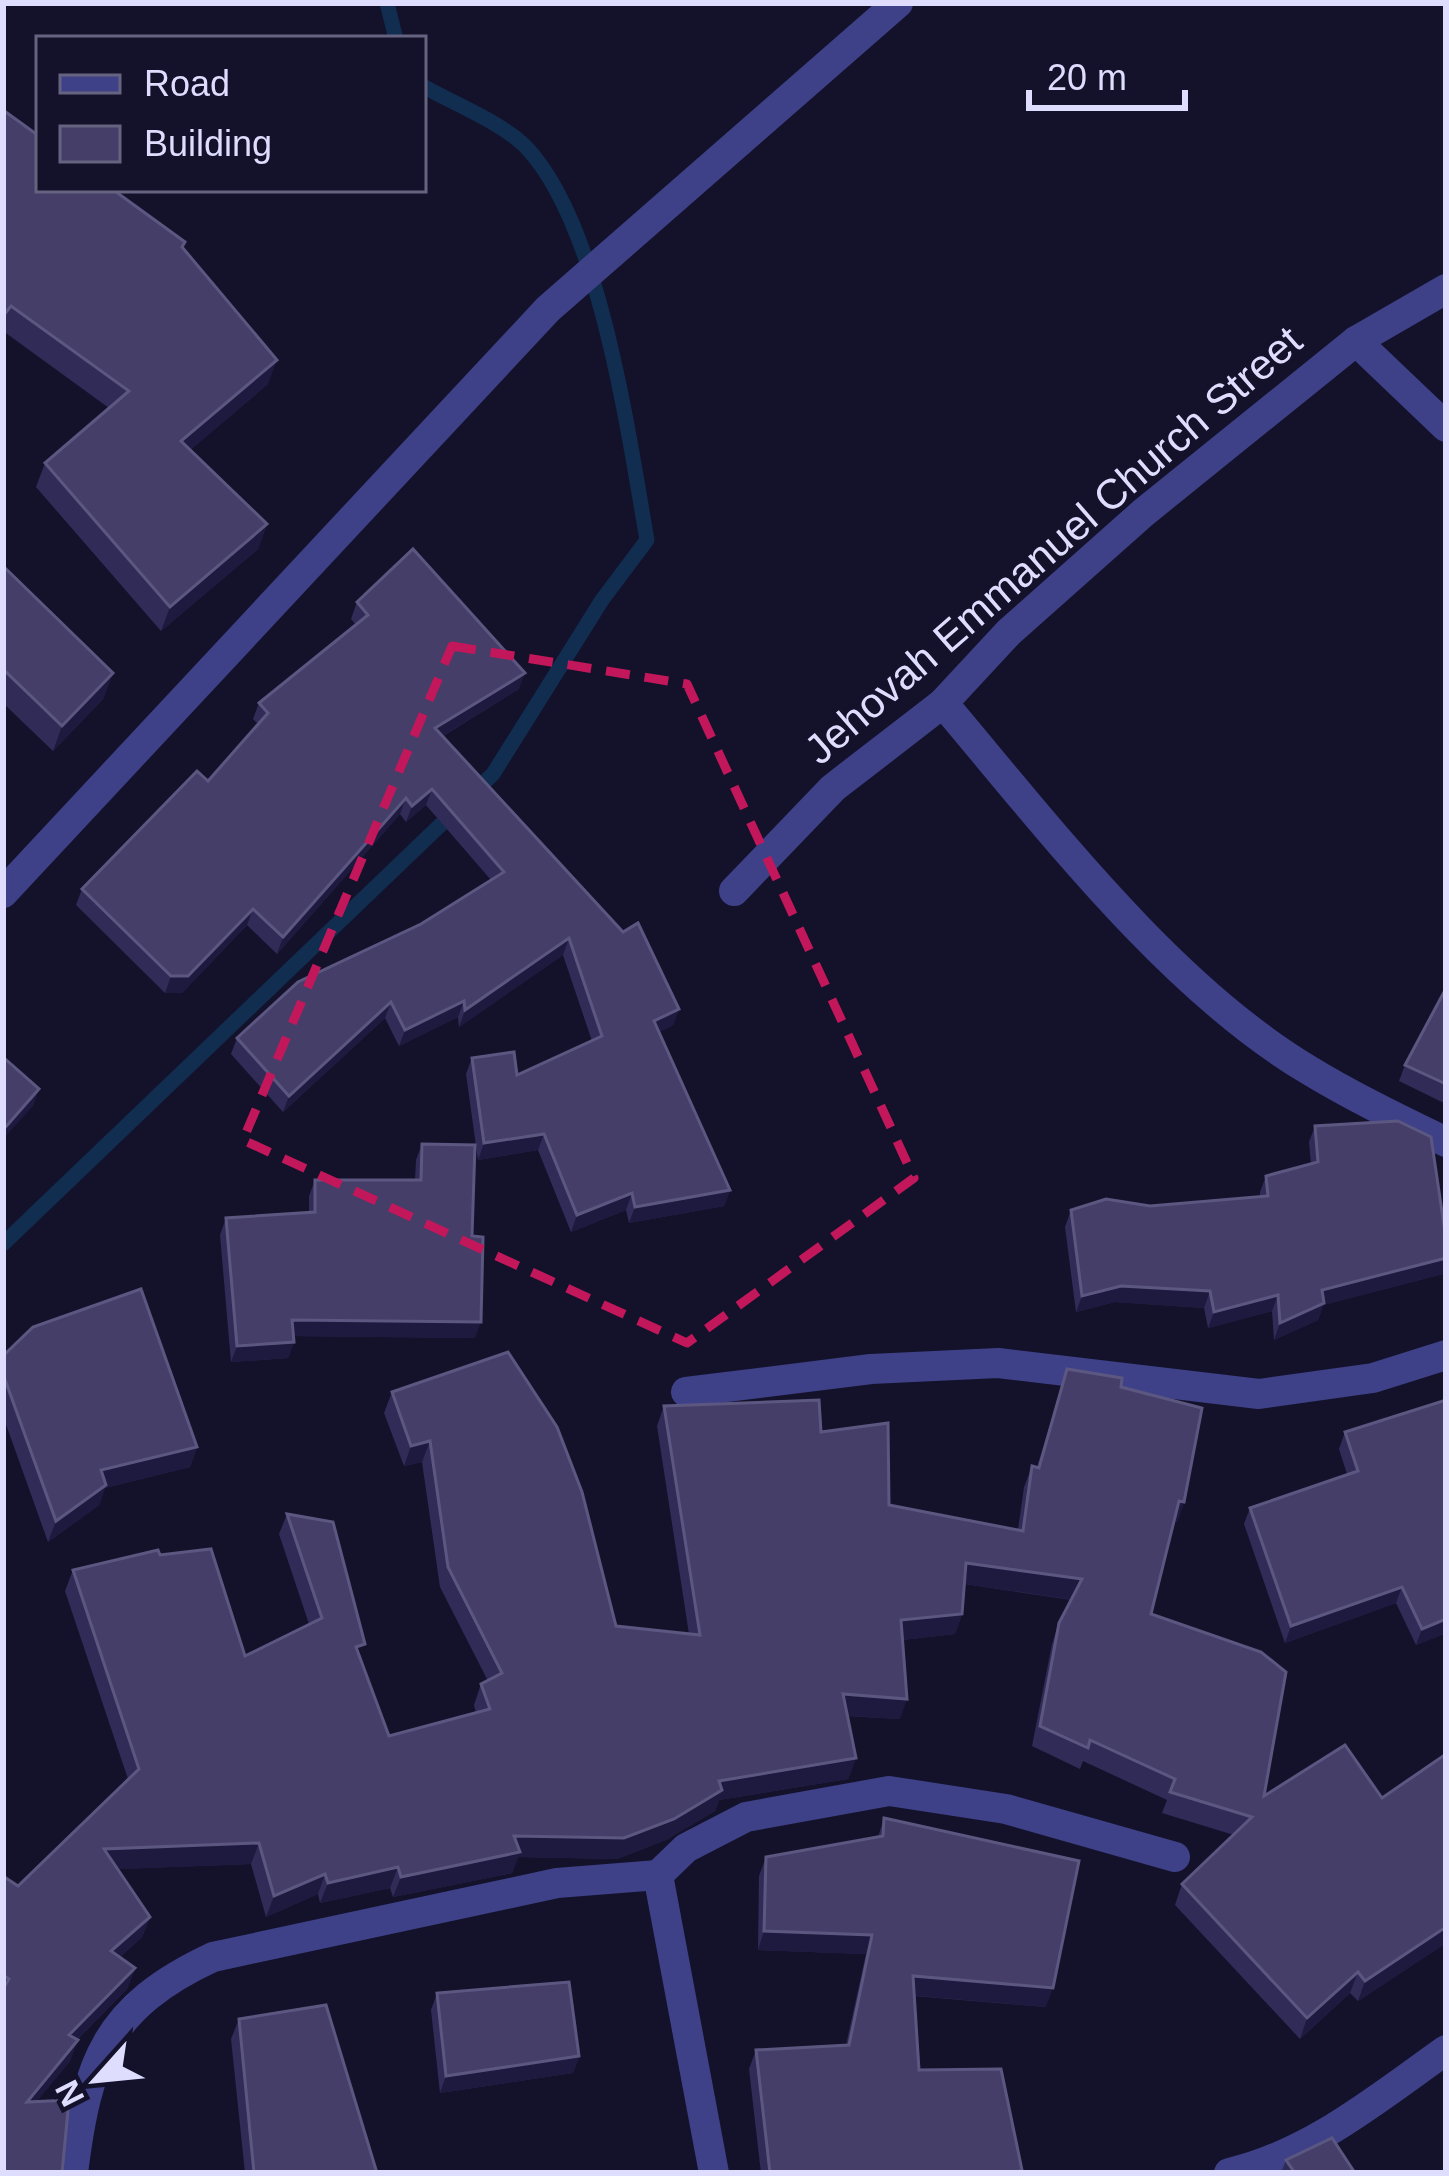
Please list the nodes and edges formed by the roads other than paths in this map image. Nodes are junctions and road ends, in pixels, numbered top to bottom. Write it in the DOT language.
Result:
graph roads {
  1 [pos="898,3"];
  2 [pos="1446,289"];
  3 [pos="1356,341"];
  4 [pos="1446,427"];
  5 [pos="943,703"];
  6 [pos="734,891"];
  7 [pos="3,893"];
  8 [pos="1446,1142"];
  9 [pos="1446,1355"];
  10 [pos="686,1392"];
  11 [pos="1175,1857"];
  12 [pos="658,1875"];
  13 [pos="1446,2050"];
  14 [pos="73,2173"];
  15 [pos="714,2173"];
  16 [pos="1229,2173"];
  1 -- 7 [label="street"];
  2 -- 3 [label="street, Jehovah Emmanuel Church Street"];
  3 -- 4 [label="street"];
  3 -- 5 [label="street, Jehovah Emmanuel Church Street"];
  5 -- 6 [label="street, Jehovah Emmanuel Church Street"];
  5 -- 8 [label="street"];
  9 -- 10 [label="street"];
  11 -- 12 [label="street"];
  12 -- 14 [label="street"];
  12 -- 15 [label="street"];
  13 -- 16 [label="street"];
}
